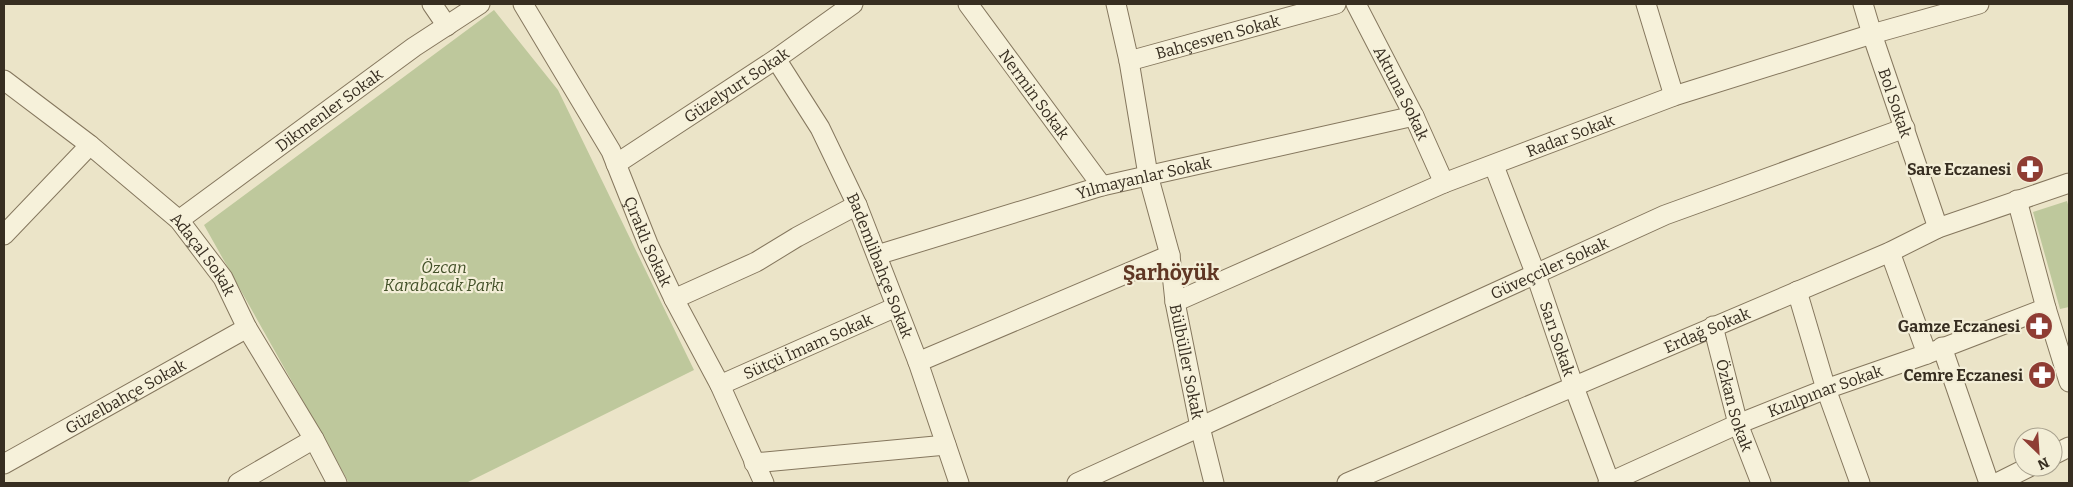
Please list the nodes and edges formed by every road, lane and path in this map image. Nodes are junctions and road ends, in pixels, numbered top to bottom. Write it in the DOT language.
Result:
graph roads {
  1 [pos="432,4"];
  2 [pos="480,4"];
  3 [pos="523,4"];
  4 [pos="968,4"];
  5 [pos="1116,4"];
  6 [pos="1336,4"];
  7 [pos="1356,4"];
  8 [pos="1646,4"];
  9 [pos="1863,4"];
  10 [pos="1978,4"];
  11 [pos="843,6"];
  12 [pos="447,26"];
  13 [pos="1872,34"];
  14 [pos="776,59"];
  15 [pos="1129,61"];
  16 [pos="4,80"];
  17 [pos="1674,96"];
  18 [pos="1414,116"];
  19 [pos="1905,128"];
  20 [pos="90,145"];
  21 [pos="616,164"];
  22 [pos="1494,166"];
  23 [pos="1148,175"];
  24 [pos="2069,183"];
  25 [pos="1444,184"];
  26 [pos="1102,186"];
  27 [pos="2017,200"];
  28 [pos="857,204"];
  29 [pos="179,220"];
  30 [pos="1938,228"];
  31 [pos="4,234"];
  32 [pos="1890,252"];
  33 [pos="877,255"];
  34 [pos="1170,255"];
  35 [pos="1536,275"];
  36 [pos="1797,291"];
  37 [pos="674,299"];
  38 [pos="1175,302"];
  39 [pos="896,307"];
  40 [pos="2046,308"];
  41 [pos="1713,326"];
  42 [pos="247,328"];
  43 [pos="1934,350"];
  44 [pos="918,362"];
  45 [pos="2069,382"];
  46 [pos="720,385"];
  47 [pos="1574,387"];
  48 [pos="1826,390"];
  49 [pos="1738,424"];
  50 [pos="1200,427"];
  51 [pos="314,439"];
  52 [pos="946,445"];
  53 [pos="754,463"];
  54 [pos="4,464"];
  55 [pos="2013,475"];
  56 [pos="238,483"];
  57 [pos="337,483"];
  58 [pos="764,483"];
  59 [pos="959,483"];
  60 [pos="1077,483"];
  61 [pos="1214,483"];
  62 [pos="1347,483"];
  63 [pos="1609,483"];
  64 [pos="1761,483"];
  65 [pos="1860,483"];
  66 [pos="1989,483"];
  67 [pos="1997,483"];
  1 -- 12 [label="street"];
  2 -- 12 [label="street, Dikmenler Sokak"];
  3 -- 21 [label="street, Çıraklı Sokak"];
  4 -- 26 [label="street, Nermin Sokak"];
  5 -- 15 [label="street, Bülbüller Sokak"];
  6 -- 15 [label="street, Bahçesven Sokak"];
  7 -- 18 [label="street, Aktuna Sokak"];
  8 -- 17 [label="street"];
  9 -- 13 [label="street, Bol Sokak"];
  10 -- 13 [label="street, Radar Sokak"];
  11 -- 14 [label="street, Güzelyurt Sokak"];
  12 -- 29 [label="street, Dikmenler Sokak"];
  13 -- 17 [label="street, Radar Sokak"];
  13 -- 19 [label="street, Bol Sokak"];
  14 -- 21 [label="street, Güzelyurt Sokak"];
  14 -- 28 [label="street, Bademlibahçe Sokak"];
  15 -- 23 [label="street, Bülbüller Sokak"];
  16 -- 20 [label="street, Adaçal Sokak"];
  17 -- 22 [label="street, Radar Sokak"];
  18 -- 23 [label="street, Yılmayanlar Sokak"];
  18 -- 25 [label="street, Aktuna Sokak"];
  19 -- 30 [label="street, Bol Sokak"];
  19 -- 35 [label="street, Güveçciler Sokak"];
  20 -- 29 [label="street, Adaçal Sokak"];
  20 -- 31 [label="street"];
  21 -- 37 [label="street, Çıraklı Sokak"];
  22 -- 25 [label="street, Radar Sokak"];
  22 -- 35 [label="street, Sarı Sokak"];
  23 -- 26 [label="street, Yılmayanlar Sokak"];
  23 -- 34 [label="street, Bülbüller Sokak"];
  24 -- 27 [label="street, Erdağ Sokak"];
  25 -- 38 [label="street, Radar Sokak"];
  26 -- 33 [label="street, Yılmayanlar Sokak"];
  27 -- 30 [label="street, Erdağ Sokak"];
  27 -- 40 [label="street"];
  28 -- 33 [label="street, Bademlibahçe Sokak"];
  28 -- 37 [label="street"];
  29 -- 42 [label="street, Adaçal Sokak"];
  30 -- 32 [label="street, Erdağ Sokak"];
  32 -- 36 [label="street, Erdağ Sokak"];
  32 -- 43 [label="street"];
  33 -- 39 [label="street, Bademlibahçe Sokak"];
  34 -- 38 [label="street, Bülbüller Sokak"];
  34 -- 44 [label="street"];
  35 -- 47 [label="street, Sarı Sokak"];
  35 -- 50 [label="street, Güveçciler Sokak"];
  36 -- 41 [label="street, Erdağ Sokak"];
  36 -- 48 [label="street"];
  37 -- 46 [label="street, Çıraklı Sokak"];
  38 -- 50 [label="street, Bülbüller Sokak"];
  39 -- 44 [label="street, Bademlibahçe Sokak"];
  39 -- 46 [label="street, Sütçü İmam Sokak"];
  40 -- 43 [label="street, Kızılpınar Sokak"];
  40 -- 45 [label="street"];
  41 -- 47 [label="street, Erdağ Sokak"];
  41 -- 49 [label="street, Özkan Sokak"];
  42 -- 51 [label="street, Adaçal Sokak"];
  42 -- 54 [label="street, Güzelbahçe Sokak"];
  43 -- 48 [label="street, Kızılpınar Sokak"];
  43 -- 66 [label="street"];
  44 -- 52 [label="street, Bademlibahçe Sokak"];
  46 -- 53 [label="street, Çıraklı Sokak"];
  47 -- 62 [label="street, Erdağ Sokak"];
  47 -- 63 [label="street, Sarı Sokak"];
  48 -- 49 [label="street, Kızılpınar Sokak"];
  48 -- 65 [label="street"];
  49 -- 63 [label="street, Kızılpınar Sokak"];
  49 -- 64 [label="street, Özkan Sokak"];
  50 -- 60 [label="street, Güveçciler Sokak"];
  50 -- 61 [label="street, Bülbüller Sokak"];
  51 -- 56 [label="street"];
  51 -- 57 [label="street, Adaçal Sokak"];
  52 -- 53 [label="street"];
  52 -- 59 [label="street, Bademlibahçe Sokak"];
  53 -- 58 [label="street, Çıraklı Sokak"];
  55 -- 67 [label="street"];
}
